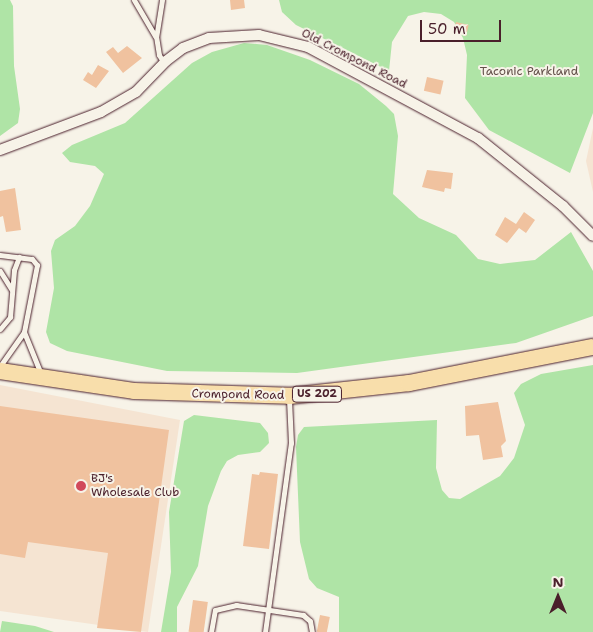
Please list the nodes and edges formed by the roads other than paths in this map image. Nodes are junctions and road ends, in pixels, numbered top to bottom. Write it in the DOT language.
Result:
graph roads {
  1 [pos="134,0"];
  2 [pos="162,0"];
  3 [pos="156,36"];
  4 [pos="164,63"];
  5 [pos="0,150"];
  6 [pos="593,236"];
  7 [pos="0,255"];
  8 [pos="19,257"];
  9 [pos="0,271"];
  10 [pos="12,290"];
  11 [pos="2,329"];
  12 [pos="24,332"];
  13 [pos="593,347"];
  14 [pos="0,366"];
  15 [pos="0,371"];
  16 [pos="43,379"];
  17 [pos="289,396"];
  18 [pos="268,608"];
  19 [pos="211,632"];
  20 [pos="265,632"];
  21 [pos="312,632"];
  1 -- 3 [label="lane"];
  2 -- 3 [label="lane"];
  3 -- 4 [label="lane"];
  4 -- 5 [label="street, Old Crompond Road"];
  4 -- 6 [label="street, Old Crompond Road"];
  7 -- 8 [label="lane"];
  8 -- 10 [label="lane"];
  8 -- 12 [label="lane"];
  9 -- 10 [label="lane"];
  10 -- 11 [label="lane"];
  12 -- 14 [label="lane"];
  12 -- 16 [label="lane"];
  13 -- 17 [label="highway, Crompond Road / US 202"];
  15 -- 16 [label="highway, Crompond Road / US 202"];
  16 -- 17 [label="highway, Crompond Road / US 202"];
  17 -- 18 [label="lane"];
  18 -- 19 [label="lane"];
  18 -- 20 [label="lane"];
  18 -- 21 [label="lane"];
}
